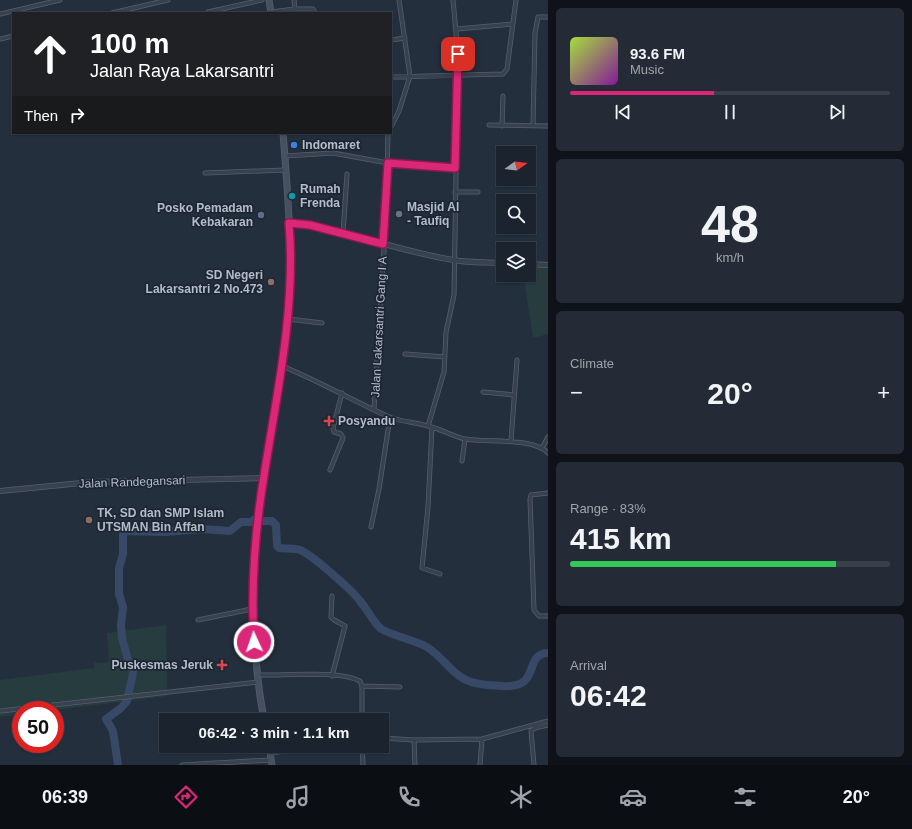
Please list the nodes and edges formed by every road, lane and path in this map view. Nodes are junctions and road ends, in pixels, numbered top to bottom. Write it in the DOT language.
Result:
graph roads {
  1 [pos="60,0"];
  2 [pos="168,0"];
  3 [pos="262,0"];
  4 [pos="269,0"];
  5 [pos="294,0"];
  6 [pos="399,0"];
  7 [pos="453,0"];
  8 [pos="516,0"];
  9 [pos="295,9"];
  10 [pos="116,12"];
  11 [pos="208,12"];
  12 [pos="271,12"];
  13 [pos="314,12"];
  14 [pos="0,14"];
  15 [pos="548,17"];
  16 [pos="513,24"];
  17 [pos="457,29"];
  18 [pos="12,36"];
  19 [pos="405,38"];
  20 [pos="0,39"];
  21 [pos="392,40"];
  22 [pos="457,75"];
  23 [pos="410,76"];
  24 [pos="392,77"];
  25 [pos="503,96"];
  26 [pos="392,125"];
  27 [pos="489,125"];
  28 [pos="533,125"];
  29 [pos="502,126"];
  30 [pos="548,126"];
  31 [pos="283,134"];
  32 [pos="388,134"];
  33 [pos="285,156"];
  34 [pos="388,163"];
  35 [pos="455,168"];
  36 [pos="286,170"];
  37 [pos="205,173"];
  38 [pos="347,174"];
  39 [pos="455,192"];
  40 [pos="478,192"];
  41 [pos="289,223"];
  42 [pos="343,233"];
  43 [pos="383,244"];
  44 [pos="454,261"];
  45 [pos="496,263"];
  46 [pos="536,264"];
  47 [pos="548,265"];
  48 [pos="288,319"];
  49 [pos="322,323"];
  50 [pos="405,354"];
  51 [pos="445,357"];
  52 [pos="517,360"];
  53 [pos="282,366"];
  54 [pos="483,392"];
  55 [pos="342,393"];
  56 [pos="514,395"];
  57 [pos="374,409"];
  58 [pos="390,417"];
  59 [pos="430,426"];
  60 [pos="548,437"];
  61 [pos="465,439"];
  62 [pos="511,441"];
  63 [pos="542,448"];
  64 [pos="548,453"];
  65 [pos="462,461"];
  66 [pos="330,470"];
  67 [pos="263,478"];
  68 [pos="0,491"];
  69 [pos="548,493"];
  70 [pos="371,527"];
  71 [pos="440,574"];
  72 [pos="332,596"];
  73 [pos="252,609"];
  74 [pos="548,616"];
  75 [pos="198,620"];
  76 [pos="257,675"];
  77 [pos="332,676"];
  78 [pos="258,682"];
  79 [pos="362,686"];
  80 [pos="400,687"];
  81 [pos="0,711"];
  82 [pos="263,713"];
  83 [pos="362,713"];
  84 [pos="548,721"];
  85 [pos="548,725"];
  86 [pos="389,738"];
  87 [pos="482,739"];
  88 [pos="414,740"];
  89 [pos="270,753"];
  90 [pos="362,753"];
  91 [pos="272,762"];
  92 [pos="182,765"];
  93 [pos="363,765"];
  94 [pos="415,765"];
  95 [pos="480,765"];
  96 [pos="534,765"];
  1 -- 14 [label="street"];
  2 -- 10 [label="street"];
  3 -- 11 [label="street"];
  4 -- 12 [label="main road"];
  5 -- 9 [label="street"];
  6 -- 19 [label="street"];
  7 -- 17 [label="street"];
  8 -- 16 [label="street"];
  9 -- 12 [label="street"];
  9 -- 13 [label="street"];
  15 -- 28 [label="street"];
  16 -- 17 [label="street"];
  16 -- 22 [label="street"];
  17 -- 22 [label="street"];
  18 -- 20 [label="street"];
  19 -- 21 [label="street"];
  19 -- 23 [label="street"];
  22 -- 23 [label="street"];
  22 -- 35 [label="street"];
  23 -- 24 [label="street"];
  23 -- 26 [label="street"];
  25 -- 29 [label="street"];
  27 -- 29 [label="street"];
  28 -- 29 [label="street"];
  28 -- 30 [label="street"];
  31 -- 33 [label="main road"];
  32 -- 34 [label="street, Jalan Lakarsantri Gang I A"];
  33 -- 34 [label="street"];
  33 -- 36 [label="main road"];
  34 -- 35 [label="street"];
  34 -- 43 [label="street, Jalan Lakarsantri Gang I A"];
  35 -- 39 [label="street"];
  36 -- 37 [label="street"];
  36 -- 41 [label="main road"];
  38 -- 42 [label="street"];
  39 -- 40 [label="street"];
  39 -- 44 [label="street"];
  41 -- 42 [label="street"];
  41 -- 48 [label="main road"];
  42 -- 43 [label="street"];
  43 -- 44 [label="street"];
  43 -- 57 [label="street, Jalan Lakarsantri Gang I A"];
  44 -- 45 [label="street"];
  44 -- 51 [label="street"];
  46 -- 47 [label="street"];
  48 -- 49 [label="street"];
  48 -- 53 [label="main road"];
  50 -- 51 [label="street"];
  51 -- 59 [label="street"];
  52 -- 56 [label="street"];
  53 -- 55 [label="street"];
  53 -- 67 [label="main road"];
  54 -- 56 [label="street"];
  55 -- 57 [label="street"];
  55 -- 66 [label="street"];
  56 -- 62 [label="street"];
  57 -- 58 [label="street"];
  58 -- 59 [label="street"];
  58 -- 70 [label="street"];
  59 -- 61 [label="street"];
  59 -- 71 [label="street"];
  60 -- 63 [label="street"];
  61 -- 62 [label="street"];
  61 -- 65 [label="street"];
  62 -- 63 [label="street"];
  63 -- 64 [label="street"];
  67 -- 68 [label="street, Jalan Randegansari"];
  67 -- 73 [label="main road"];
  69 -- 74 [label="street"];
  72 -- 77 [label="street"];
  73 -- 75 [label="street"];
  73 -- 76 [label="main road"];
  76 -- 77 [label="street"];
  76 -- 78 [label="main road"];
  77 -- 79 [label="street"];
  78 -- 81 [label="street"];
  78 -- 82 [label="main road"];
  79 -- 80 [label="street"];
  79 -- 83 [label="street"];
  84 -- 87 [label="street"];
  85 -- 96 [label="street"];
  86 -- 88 [label="street"];
  87 -- 88 [label="street"];
  87 -- 95 [label="street"];
  88 -- 94 [label="street"];
  89 -- 91 [label="main road"];
  90 -- 93 [label="street"];
  91 -- 92 [label="street"];
}
